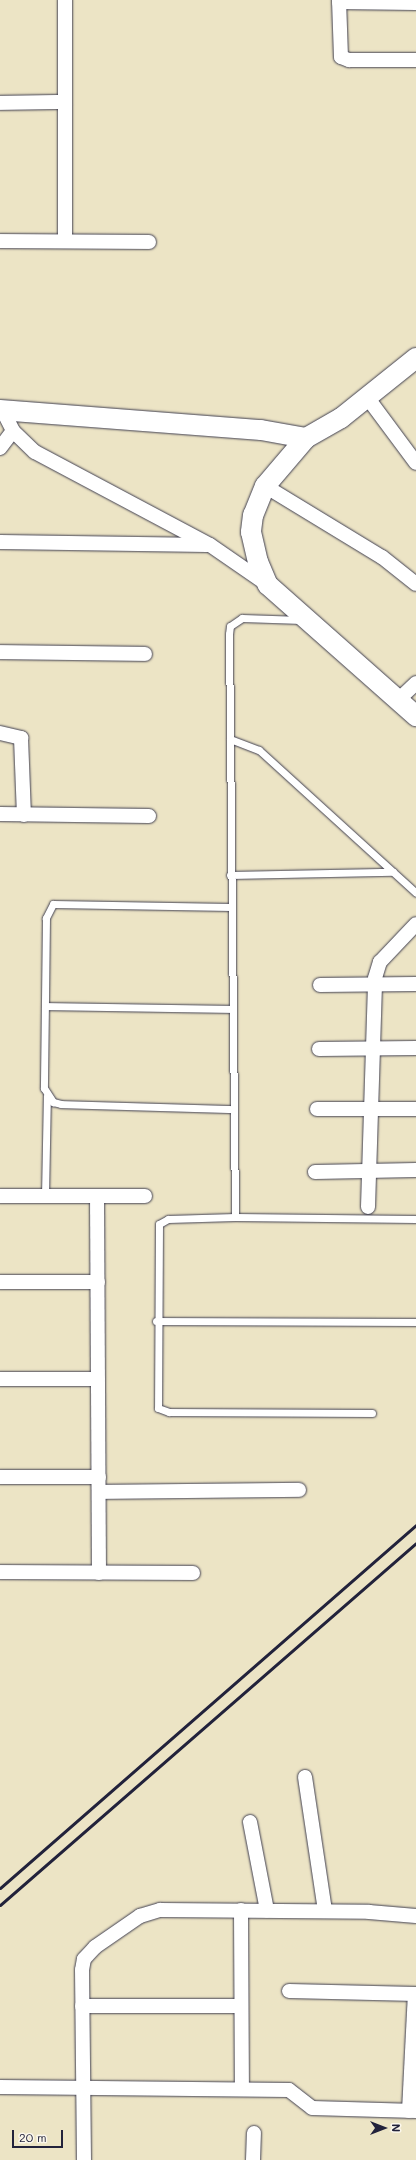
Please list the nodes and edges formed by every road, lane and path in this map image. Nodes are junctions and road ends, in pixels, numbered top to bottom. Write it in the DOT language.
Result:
graph roads {
  1 [pos="65,0"];
  2 [pos="339,1"];
  3 [pos="416,3"];
  4 [pos="416,60"];
  5 [pos="65,102"];
  6 [pos="0,103"];
  7 [pos="0,241"];
  8 [pos="65,241"];
  9 [pos="148,242"];
  10 [pos="416,358"];
  11 [pos="367,398"];
  12 [pos="2,410"];
  13 [pos="13,431"];
  14 [pos="306,438"];
  15 [pos="0,448"];
  16 [pos="416,463"];
  17 [pos="265,486"];
  18 [pos="0,542"];
  19 [pos="210,545"];
  20 [pos="416,584"];
  21 [pos="268,585"];
  22 [pos="308,620"];
  23 [pos="0,652"];
  24 [pos="146,654"];
  25 [pos="416,683"];
  26 [pos="398,700"];
  27 [pos="416,716"];
  28 [pos="0,733"];
  29 [pos="230,739"];
  30 [pos="0,814"];
  31 [pos="24,815"];
  32 [pos="148,816"];
  33 [pos="393,872"];
  34 [pos="230,875"];
  35 [pos="416,893"];
  36 [pos="231,906"];
  37 [pos="416,924"];
  38 [pos="374,984"];
  39 [pos="416,984"];
  40 [pos="320,985"];
  41 [pos="45,1006"];
  42 [pos="232,1009"];
  43 [pos="372,1048"];
  44 [pos="416,1048"];
  45 [pos="319,1049"];
  46 [pos="47,1096"];
  47 [pos="233,1109"];
  48 [pos="318,1109"];
  49 [pos="370,1109"];
  50 [pos="416,1109"];
  51 [pos="416,1170"];
  52 [pos="369,1171"];
  53 [pos="315,1172"];
  54 [pos="0,1196"];
  55 [pos="45,1196"];
  56 [pos="97,1196"];
  57 [pos="145,1196"];
  58 [pos="368,1207"];
  59 [pos="235,1217"];
  60 [pos="416,1219"];
  61 [pos="0,1282"];
  62 [pos="98,1282"];
  63 [pos="156,1321"];
  64 [pos="416,1322"];
  65 [pos="0,1379"];
  66 [pos="98,1379"];
  67 [pos="372,1413"];
  68 [pos="0,1477"];
  69 [pos="99,1477"];
  70 [pos="299,1490"];
  71 [pos="99,1492"];
  72 [pos="0,1572"];
  73 [pos="99,1573"];
  74 [pos="193,1573"];
  75 [pos="305,1777"];
  76 [pos="250,1822"];
  77 [pos="241,1910"];
  78 [pos="267,1910"];
  79 [pos="324,1911"];
  80 [pos="416,1916"];
  81 [pos="289,1991"];
  82 [pos="416,1994"];
  83 [pos="82,2006"];
  84 [pos="241,2006"];
  85 [pos="83,2086"];
  86 [pos="0,2087"];
  87 [pos="242,2089"];
  88 [pos="413,2111"];
  89 [pos="254,2133"];
  90 [pos="84,2160"];
  91 [pos="253,2160"];
  1 -- 5 [label="street"];
  2 -- 3 [label="street"];
  2 -- 4 [label="street"];
  5 -- 6 [label="street"];
  5 -- 8 [label="street"];
  7 -- 8 [label="street"];
  8 -- 9 [label="street"];
  10 -- 11 [label="street"];
  11 -- 14 [label="street"];
  11 -- 16 [label="street"];
  12 -- 13 [label="street"];
  12 -- 14 [label="street"];
  13 -- 15 [label="street"];
  13 -- 19 [label="street"];
  14 -- 17 [label="street"];
  17 -- 20 [label="street"];
  17 -- 21 [label="street"];
  18 -- 19 [label="street"];
  19 -- 21 [label="street"];
  21 -- 22 [label="street"];
  22 -- 26 [label="street"];
  22 -- 29 [label="lane"];
  23 -- 24 [label="street"];
  25 -- 26 [label="street"];
  26 -- 27 [label="street"];
  28 -- 31 [label="street"];
  29 -- 33 [label="lane"];
  29 -- 34 [label="lane"];
  30 -- 31 [label="street"];
  31 -- 32 [label="street"];
  33 -- 34 [label="lane"];
  33 -- 35 [label="lane"];
  34 -- 36 [label="lane"];
  36 -- 41 [label="lane"];
  36 -- 42 [label="lane"];
  37 -- 38 [label="street"];
  38 -- 39 [label="street"];
  38 -- 40 [label="street"];
  38 -- 43 [label="street"];
  41 -- 42 [label="lane"];
  41 -- 46 [label="lane"];
  42 -- 47 [label="lane"];
  43 -- 44 [label="street"];
  43 -- 45 [label="street"];
  43 -- 49 [label="street"];
  46 -- 47 [label="lane"];
  46 -- 55 [label="lane"];
  47 -- 59 [label="lane"];
  48 -- 49 [label="street"];
  49 -- 50 [label="street"];
  49 -- 52 [label="street"];
  51 -- 52 [label="street"];
  52 -- 53 [label="street"];
  52 -- 58 [label="street"];
  54 -- 55 [label="street"];
  55 -- 56 [label="street"];
  56 -- 57 [label="street"];
  56 -- 62 [label="street"];
  59 -- 60 [label="lane"];
  59 -- 63 [label="lane"];
  61 -- 62 [label="street"];
  62 -- 66 [label="street"];
  63 -- 64 [label="lane"];
  63 -- 67 [label="lane"];
  65 -- 66 [label="street"];
  66 -- 69 [label="street"];
  68 -- 69 [label="street"];
  69 -- 71 [label="street"];
  70 -- 71 [label="street"];
  71 -- 73 [label="street"];
  72 -- 73 [label="street"];
  73 -- 74 [label="street"];
  75 -- 79 [label="street"];
  76 -- 78 [label="street"];
  77 -- 78 [label="street"];
  77 -- 83 [label="street"];
  77 -- 84 [label="street"];
  78 -- 79 [label="street"];
  79 -- 80 [label="street"];
  81 -- 82 [label="street"];
  82 -- 88 [label="street"];
  83 -- 84 [label="street"];
  83 -- 85 [label="street"];
  84 -- 87 [label="street"];
  85 -- 86 [label="street"];
  85 -- 87 [label="street"];
  85 -- 90 [label="street"];
  87 -- 88 [label="street"];
  89 -- 91 [label="street"];
}
